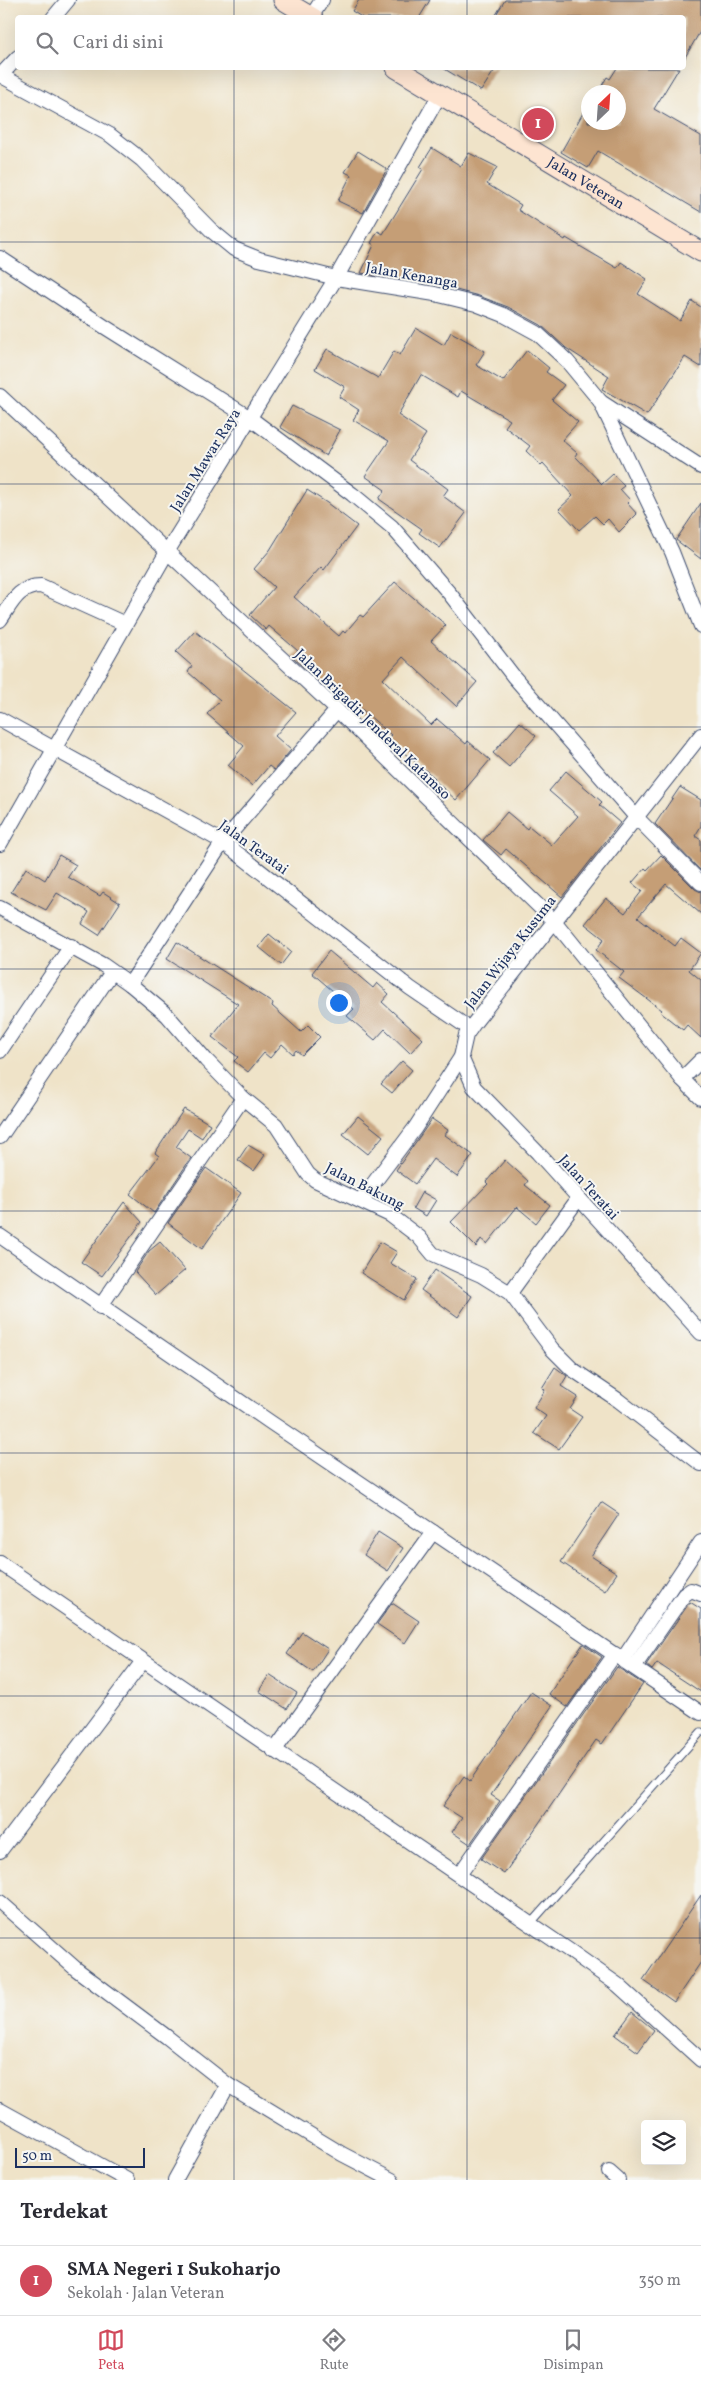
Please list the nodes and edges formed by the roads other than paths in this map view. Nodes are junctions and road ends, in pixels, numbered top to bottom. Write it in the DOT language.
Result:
graph roads {
  1 [pos="68,0"];
  2 [pos="283,0"];
  3 [pos="322,0"];
  4 [pos="56,15"];
  5 [pos="309,15"];
  6 [pos="313,15"];
  7 [pos="15,60"];
  8 [pos="399,70"];
  9 [pos="0,75"];
  10 [pos="440,94"];
  11 [pos="701,252"];
  12 [pos="0,258"];
  13 [pos="336,278"];
  14 [pos="0,396"];
  15 [pos="600,401"];
  16 [pos="250,418"];
  17 [pos="701,467"];
  18 [pos="167,552"];
  19 [pos="0,620"];
  20 [pos="125,624"];
  21 [pos="701,626"];
  22 [pos="336,710"];
  23 [pos="0,719"];
  24 [pos="701,734"];
  25 [pos="54,748"];
  26 [pos="636,817"];
  27 [pos="223,842"];
  28 [pos="0,844"];
  29 [pos="701,883"];
  30 [pos="0,908"];
  31 [pos="555,922"];
  32 [pos="70,946"];
  33 [pos="112,972"];
  34 [pos="130,984"];
  35 [pos="470,1029"];
  36 [pos="0,1051"];
  37 [pos="461,1057"];
  38 [pos="701,1060"];
  39 [pos="682,1079"];
  40 [pos="243,1098"];
  41 [pos="701,1098"];
  42 [pos="0,1138"];
  43 [pos="578,1199"];
  44 [pos="361,1200"];
  45 [pos="0,1236"];
  46 [pos="510,1293"];
  47 [pos="100,1307"];
  48 [pos="700,1331"];
  49 [pos="701,1464"];
  50 [pos="433,1532"];
  51 [pos="701,1542"];
  52 [pos="0,1563"];
  53 [pos="701,1594"];
  54 [pos="143,1660"];
  55 [pos="624,1660"];
  56 [pos="701,1713"];
  57 [pos="701,1732"];
  58 [pos="274,1750"];
  59 [pos="0,1851"];
  60 [pos="458,1875"];
  61 [pos="0,1902"];
  62 [pos="530,1924"];
  63 [pos="701,2060"];
  64 [pos="228,2085"];
  65 [pos="0,2110"];
  66 [pos="127,2180"];
  67 [pos="175,2180"];
  68 [pos="392,2180"];
  1 -- 4 [label="street"];
  2 -- 5 [label="main road"];
  3 -- 6 [label="street"];
  7 -- 9 [label="street"];
  8 -- 10 [label="main road, Jalan Veteran"];
  9 -- 13 [label="street, Jalan Kenanga"];
  10 -- 11 [label="main road, Jalan Veteran"];
  10 -- 13 [label="street, Jalan Mawar Raya"];
  12 -- 16 [label="street"];
  13 -- 15 [label="street, Jalan Kenanga"];
  13 -- 16 [label="street, Jalan Mawar Raya"];
  14 -- 18 [label="street, Jalan Brigadir Jenderal Katamso"];
  15 -- 17 [label="street"];
  15 -- 21 [label="street, Jalan Kenanga"];
  16 -- 18 [label="street, Jalan Mawar Raya"];
  16 -- 26 [label="street"];
  18 -- 20 [label="street, Jalan Mawar Raya"];
  18 -- 22 [label="street, Jalan Brigadir Jenderal Katamso"];
  19 -- 20 [label="street"];
  20 -- 25 [label="street, Jalan Mawar Raya"];
  22 -- 27 [label="street"];
  22 -- 31 [label="street, Jalan Brigadir Jenderal Katamso"];
  23 -- 25 [label="street, Jalan Teratai"];
  24 -- 26 [label="street, Jalan Wijaya Kusuma"];
  25 -- 27 [label="street, Jalan Teratai"];
  25 -- 28 [label="street, Jalan Mawar Raya"];
  26 -- 29 [label="street"];
  26 -- 31 [label="street, Jalan Wijaya Kusuma"];
  27 -- 34 [label="street"];
  27 -- 35 [label="street, Jalan Teratai"];
  30 -- 32 [label="street, Jalan Bakung"];
  31 -- 35 [label="street, Jalan Wijaya Kusuma"];
  31 -- 39 [label="street, Jalan Brigadir Jenderal Katamso"];
  32 -- 33 [label="street, Jalan Bakung"];
  32 -- 36 [label="street"];
  33 -- 34 [label="street, Jalan Bakung"];
  33 -- 42 [label="street"];
  34 -- 40 [label="street, Jalan Bakung"];
  35 -- 37 [label="street, Jalan Wijaya Kusuma"];
  37 -- 43 [label="street, Jalan Teratai"];
  37 -- 44 [label="street, Jalan Wijaya Kusuma"];
  38 -- 39 [label="street"];
  39 -- 41 [label="street, Jalan Brigadir Jenderal Katamso"];
  40 -- 44 [label="street, Jalan Bakung"];
  40 -- 47 [label="street"];
  43 -- 46 [label="street"];
  43 -- 48 [label="street, Jalan Teratai"];
  44 -- 46 [label="street, Jalan Bakung"];
  45 -- 47 [label="street"];
  46 -- 49 [label="street, Jalan Bakung"];
  47 -- 50 [label="street"];
  50 -- 55 [label="street"];
  50 -- 58 [label="street"];
  51 -- 55 [label="street"];
  52 -- 54 [label="street"];
  53 -- 55 [label="street"];
  54 -- 58 [label="street"];
  54 -- 59 [label="street"];
  55 -- 56 [label="street"];
  55 -- 60 [label="street"];
  57 -- 62 [label="lane"];
  58 -- 60 [label="street"];
  60 -- 62 [label="street"];
  61 -- 64 [label="street"];
  62 -- 63 [label="street"];
  64 -- 67 [label="street"];
  64 -- 68 [label="street"];
  65 -- 66 [label="street"];
}
